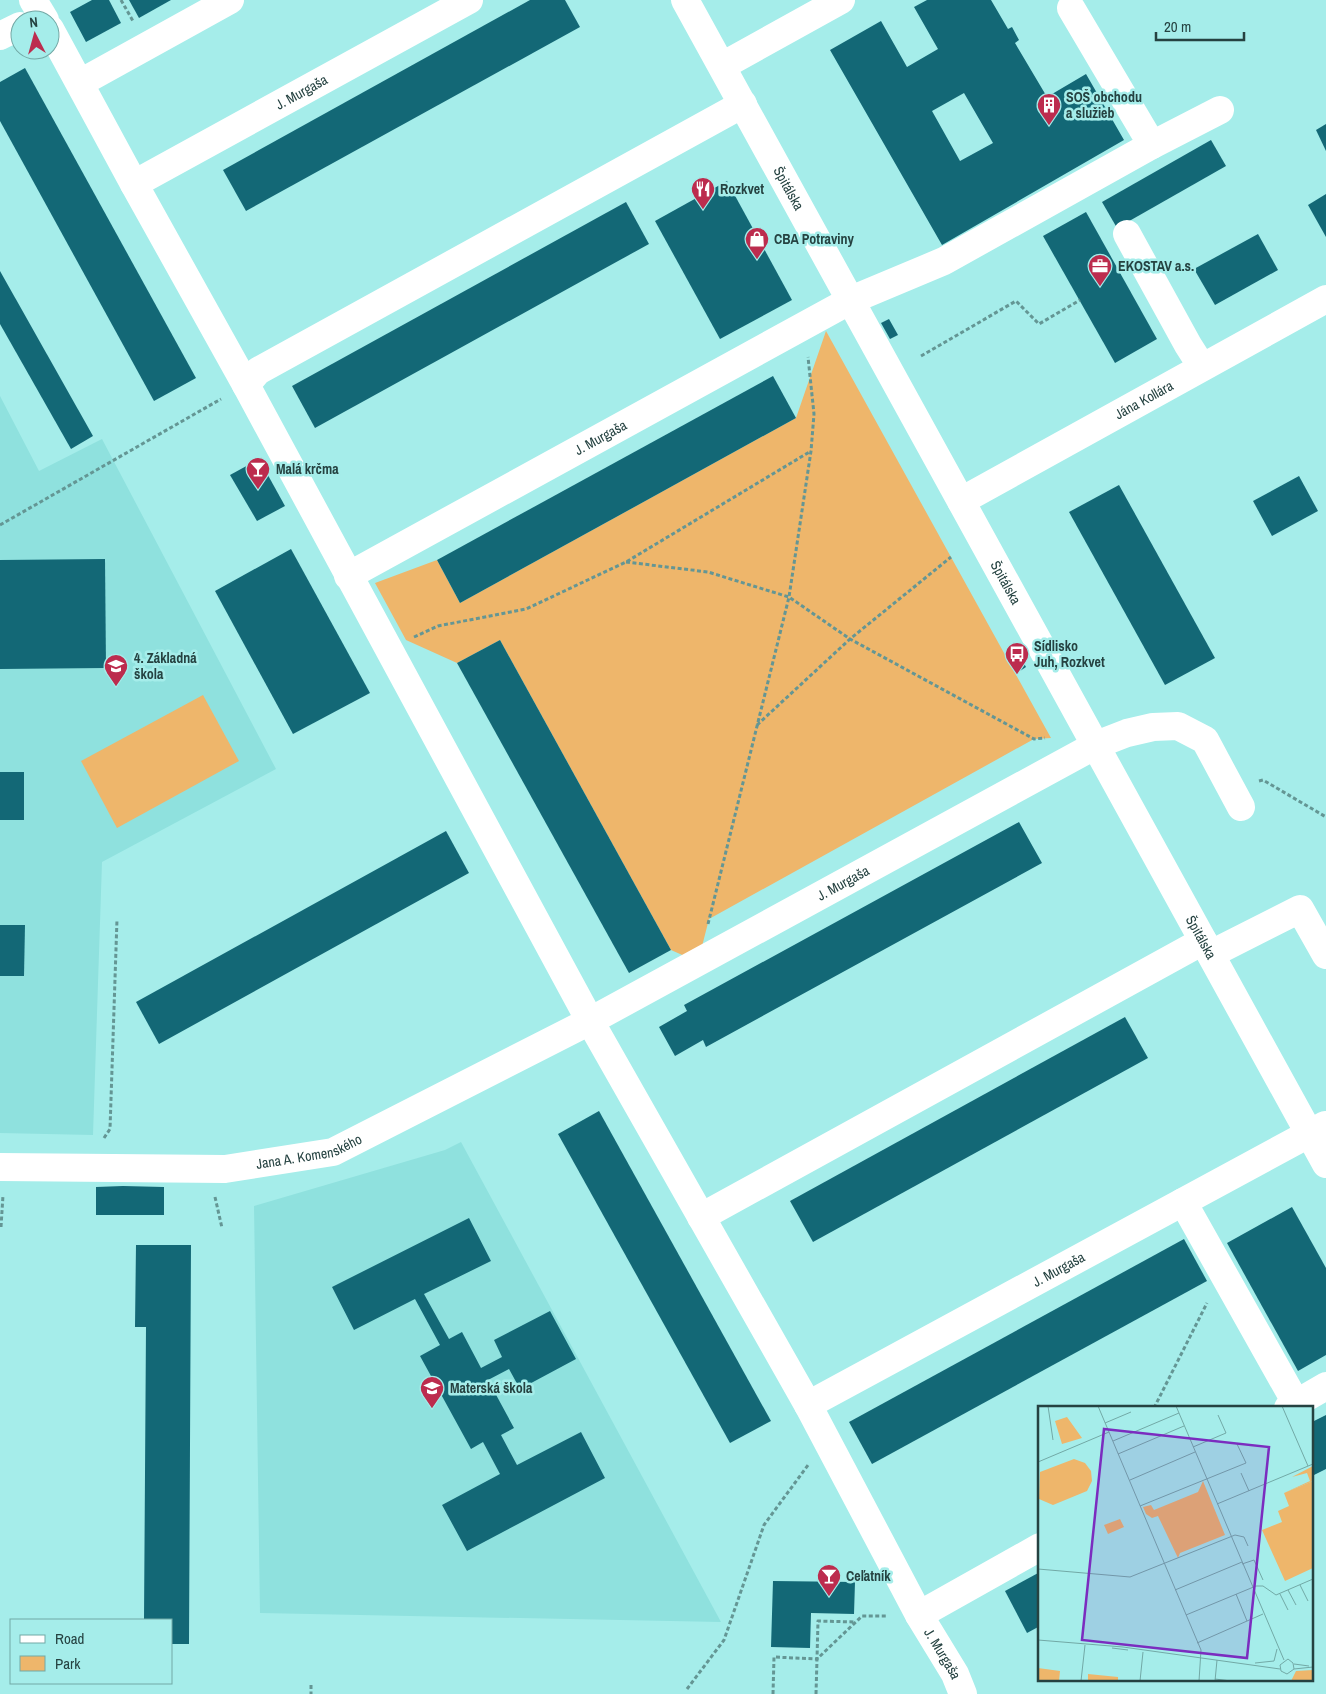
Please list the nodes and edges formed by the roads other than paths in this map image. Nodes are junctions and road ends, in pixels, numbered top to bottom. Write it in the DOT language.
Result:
graph roads {
  1 [pos="230,0"];
  2 [pos="469,0"];
  3 [pos="685,0"];
  4 [pos="841,0"];
  5 [pos="1071,8"];
  6 [pos="60,53"];
  7 [pos="722,66"];
  8 [pos="80,83"];
  9 [pos="743,104"];
  10 [pos="1220,110"];
  11 [pos="1152,146"];
  12 [pos="134,184"];
  13 [pos="1128,234"];
  14 [pos="1326,299"];
  15 [pos="851,300"];
  16 [pos="1202,367"];
  17 [pos="246,385"];
  18 [pos="961,501"];
  19 [pos="348,576"];
  20 [pos="1096,745"];
  21 [pos="1236,798"];
  22 [pos="1207,947"];
  23 [pos="1326,956"];
  24 [pos="590,1021"];
  25 [pos="1318,1129"];
  26 [pos="1326,1164"];
  27 [pos="0,1167"];
  28 [pos="1183,1202"];
  29 [pos="701,1217"];
  30 [pos="1326,1386"];
  31 [pos="808,1405"];
  32 [pos="1292,1406"];
  33 [pos="1038,1548"];
  34 [pos="919,1615"];
  35 [pos="963,1694"];
  1 -- 8 [label="street"];
  2 -- 12 [label="street, J. Murgaša"];
  3 -- 7 [label="street, Špitálska"];
  4 -- 7 [label="street"];
  5 -- 11 [label="street"];
  6 -- 8 [label="street, J. Murgaša"];
  7 -- 9 [label="street, Špitálska"];
  8 -- 12 [label="street, J. Murgaša"];
  9 -- 15 [label="street, Špitálska"];
  9 -- 17 [label="street"];
  10 -- 11 [label="street, J. Murgaša"];
  11 -- 15 [label="street, J. Murgaša"];
  12 -- 17 [label="street, J. Murgaša"];
  13 -- 16 [label="street"];
  14 -- 16 [label="street, Jána Kollára"];
  15 -- 18 [label="street, Špitálska"];
  15 -- 19 [label="street, J. Murgaša"];
  16 -- 18 [label="street, Jána Kollára"];
  17 -- 19 [label="street, J. Murgaša"];
  18 -- 20 [label="street, Špitálska"];
  19 -- 24 [label="street, J. Murgaša"];
  20 -- 21 [label="street, J. Murgaša"];
  20 -- 22 [label="street, Špitálska"];
  20 -- 24 [label="street, J. Murgaša"];
  22 -- 23 [label="street"];
  22 -- 25 [label="street, Špitálska"];
  22 -- 29 [label="street"];
  24 -- 27 [label="street, Jana A. Komenského"];
  24 -- 29 [label="street, J. Murgaša"];
  25 -- 26 [label="street, Špitálska"];
  25 -- 28 [label="street, J. Murgaša"];
  28 -- 31 [label="street, J. Murgaša"];
  28 -- 32 [label="street"];
  29 -- 31 [label="street, J. Murgaša"];
  30 -- 32 [label="street"];
  31 -- 34 [label="street, J. Murgaša"];
  33 -- 34 [label="street, J. Murgaša"];
  34 -- 35 [label="street, J. Murgaša"];
}
